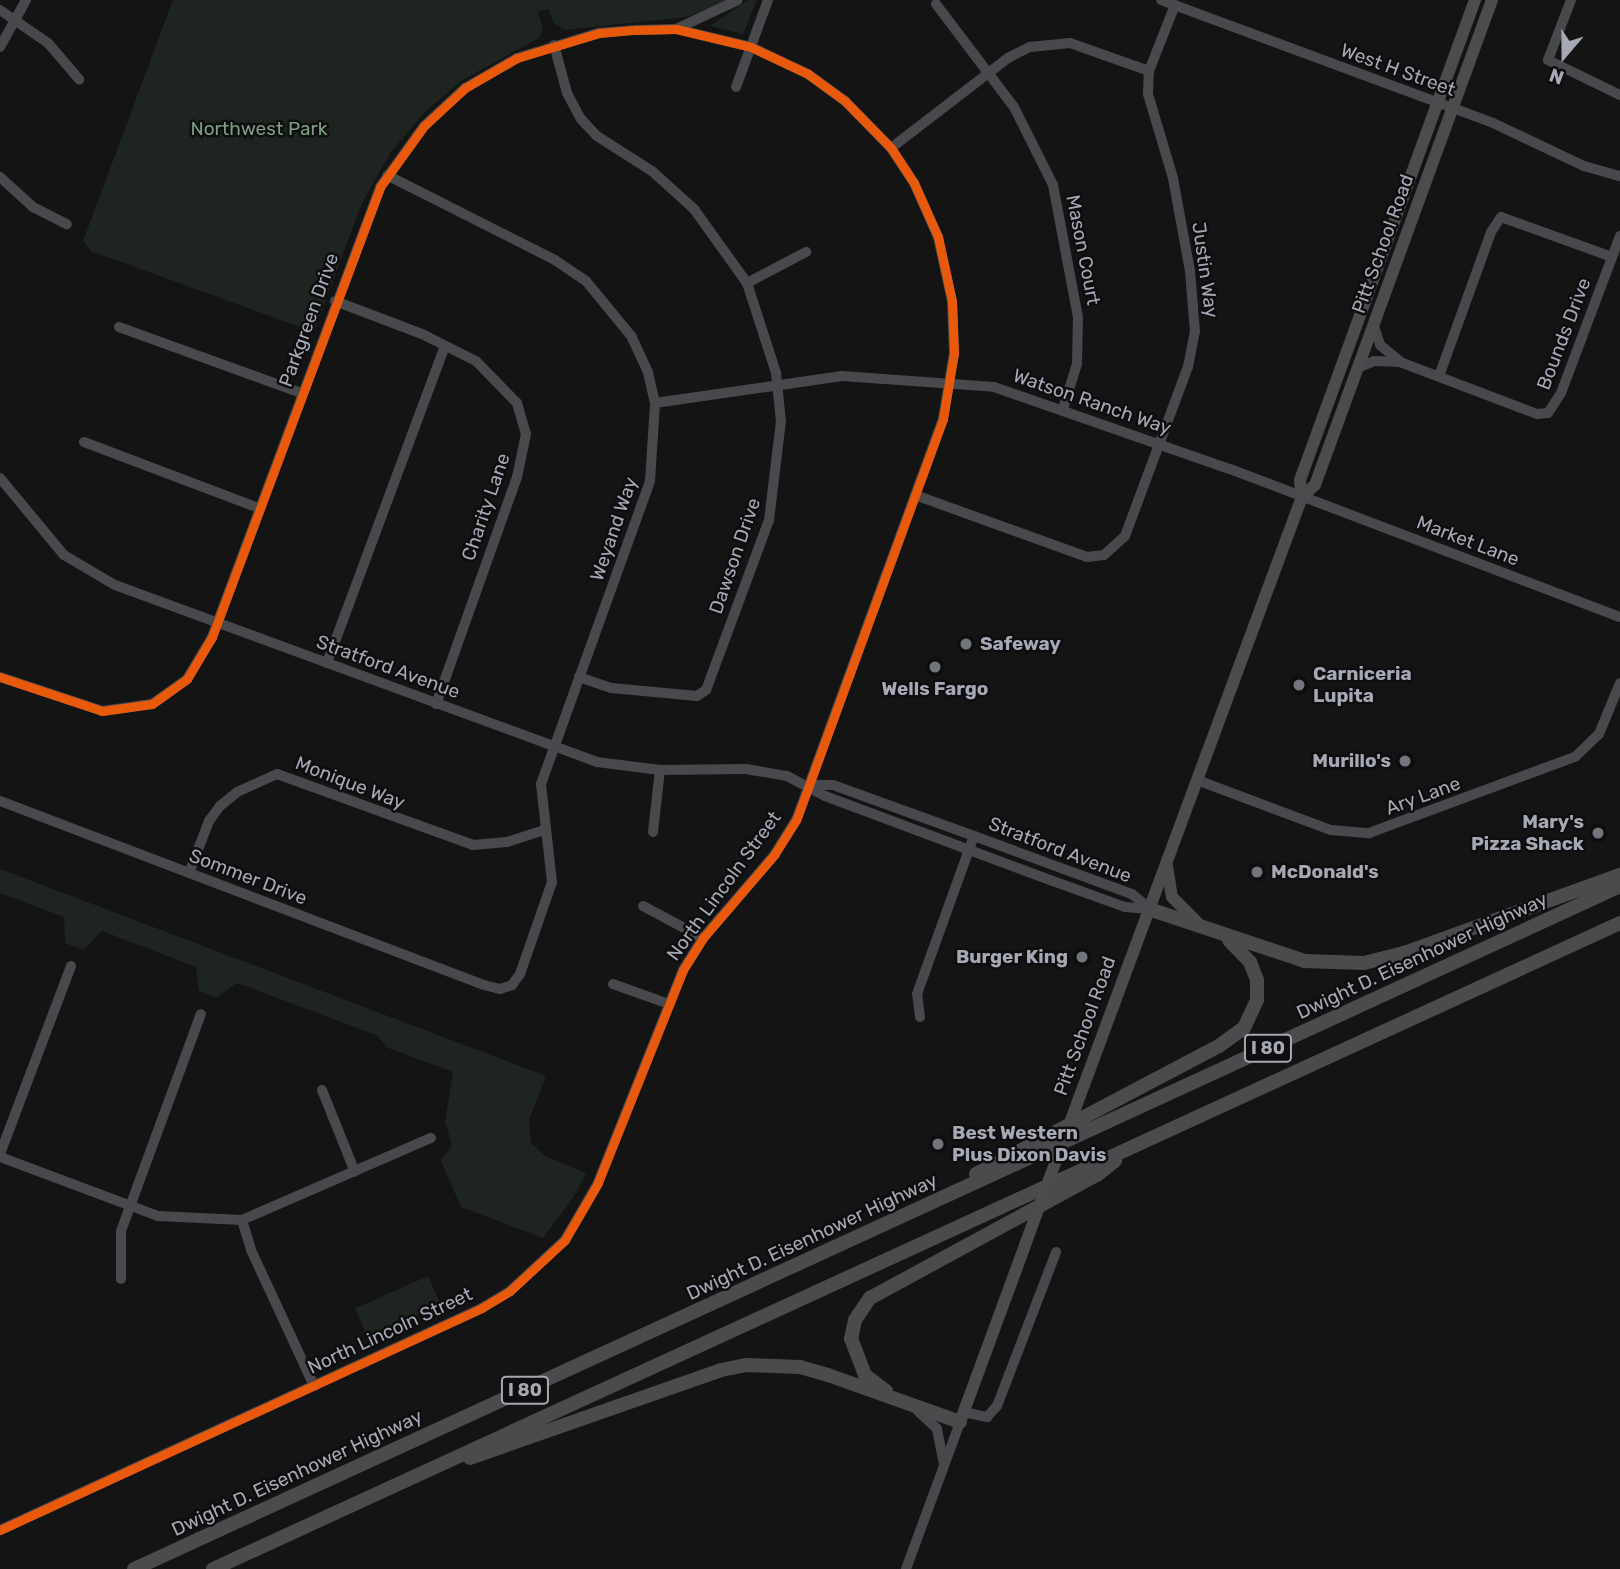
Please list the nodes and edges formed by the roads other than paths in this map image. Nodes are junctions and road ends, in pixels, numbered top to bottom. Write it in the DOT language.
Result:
graph roads {
  1 [pos="26,0"];
  2 [pos="738,0"];
  3 [pos="768,0"];
  4 [pos="1161,0"];
  5 [pos="1475,0"];
  6 [pos="1492,0"];
  7 [pos="1571,0"];
  8 [pos="936,4"];
  9 [pos="1175,5"];
  10 [pos="0,10"];
  11 [pos="15,19"];
  12 [pos="676,29"];
  13 [pos="554,45"];
  14 [pos="0,47"];
  15 [pos="751,47"];
  16 [pos="1149,71"];
  17 [pos="989,72"];
  18 [pos="79,79"];
  19 [pos="736,87"];
  20 [pos="1620,95"];
  21 [pos="1437,103"];
  22 [pos="1453,108"];
  23 [pos="891,148"];
  24 [pos="387,175"];
  25 [pos="1620,176"];
  26 [pos="0,177"];
  27 [pos="66,224"];
  28 [pos="1620,236"];
  29 [pos="806,252"];
  30 [pos="1612,257"];
  31 [pos="747,284"];
  32 [pos="335,301"];
  33 [pos="1374,326"];
  34 [pos="119,327"];
  35 [pos="445,345"];
  36 [pos="1400,362"];
  37 [pos="1357,368"];
  38 [pos="1439,376"];
  39 [pos="950,382"];
  40 [pos="778,384"];
  41 [pos="301,393"];
  42 [pos="655,403"];
  43 [pos="1063,409"];
  44 [pos="84,442"];
  45 [pos="1159,444"];
  46 [pos="0,478"];
  47 [pos="915,495"];
  48 [pos="1302,498"];
  49 [pos="259,508"];
  50 [pos="1620,617"];
  51 [pos="217,622"];
  52 [pos="327,663"];
  53 [pos="0,677"];
  54 [pos="579,677"];
  55 [pos="1620,683"];
  56 [pos="436,704"];
  57 [pos="554,747"];
  58 [pos="660,770"];
  59 [pos="1197,780"];
  60 [pos="810,785"];
  61 [pos="0,801"];
  62 [pos="545,830"];
  63 [pos="653,832"];
  64 [pos="974,836"];
  65 [pos="969,850"];
  66 [pos="1168,857"];
  67 [pos="189,873"];
  68 [pos="1620,875"];
  69 [pos="1620,886"];
  70 [pos="643,906"];
  71 [pos="1149,909"];
  72 [pos="1620,923"];
  73 [pos="1210,931"];
  74 [pos="1226,937"];
  75 [pos="702,938"];
  76 [pos="71,966"];
  77 [pos="612,984"];
  78 [pos="484,985"];
  79 [pos="666,1003"];
  80 [pos="201,1014"];
  81 [pos="920,1017"];
  82 [pos="322,1090"];
  83 [pos="431,1138"];
  84 [pos="1130,1148"];
  85 [pos="0,1156"];
  86 [pos="355,1172"];
  87 [pos="130,1207"];
  88 [pos="915,1210"];
  89 [pos="242,1220"];
  90 [pos="1056,1252"];
  91 [pos="121,1279"];
  92 [pos="314,1386"];
  93 [pos="904,1401"];
  94 [pos="962,1417"];
  95 [pos="444,1463"];
  96 [pos="944,1466"];
  97 [pos="0,1530"];
  98 [pos="134,1569"];
  99 [pos="213,1569"];
  100 [pos="906,1569"];
  1 -- 11 [label="street"];
  2 -- 12 [label="street"];
  3 -- 15 [label="street"];
  4 -- 9 [label="street, West H Street"];
  5 -- 21 [label="main road, Pitt School Road"];
  6 -- 22 [label="main road, Pitt School Road"];
  7 -- 20 [label="street"];
  8 -- 17 [label="street, Mason Court"];
  9 -- 16 [label="street, Justin Way"];
  9 -- 21 [label="street, West H Street"];
  10 -- 11 [label="street"];
  11 -- 14 [label="street"];
  11 -- 18 [label="street"];
  12 -- 13 [label="street, Parkgreen Drive"];
  12 -- 15 [label="street, Parkgreen Drive"];
  13 -- 24 [label="street, Parkgreen Drive"];
  13 -- 31 [label="street, Dawson Drive"];
  15 -- 19 [label="street"];
  15 -- 23 [label="street, North Lincoln Street"];
  16 -- 17 [label="street"];
  16 -- 45 [label="street, Justin Way"];
  17 -- 23 [label="street"];
  17 -- 43 [label="street, Mason Court"];
  21 -- 22 [label="street, West H Street"];
  21 -- 48 [label="main road, Pitt School Road"];
  22 -- 25 [label="street, West H Street"];
  22 -- 33 [label="main road, Pitt School Road"];
  23 -- 39 [label="street, North Lincoln Street"];
  24 -- 32 [label="street, Parkgreen Drive"];
  24 -- 42 [label="street, Weyand Way"];
  26 -- 27 [label="street"];
  28 -- 30 [label="street, Bounds Drive"];
  29 -- 31 [label="street"];
  30 -- 38 [label="street, Bounds Drive"];
  30 -- 38 [label="street"];
  31 -- 40 [label="street, Dawson Drive"];
  32 -- 35 [label="street, Charity Lane"];
  32 -- 41 [label="street, Parkgreen Drive"];
  33 -- 36 [label="street, Bounds Drive"];
  33 -- 37 [label="main road, Pitt School Road"];
  34 -- 41 [label="street"];
  35 -- 52 [label="street"];
  35 -- 56 [label="street, Charity Lane"];
  36 -- 37 [label="street, Bounds Drive"];
  36 -- 38 [label="street, Bounds Drive"];
  37 -- 48 [label="main road, Pitt School Road"];
  39 -- 40 [label="street, Watson Ranch Way"];
  39 -- 43 [label="street, Watson Ranch Way"];
  39 -- 47 [label="street, North Lincoln Street"];
  40 -- 42 [label="street, Watson Ranch Way"];
  40 -- 54 [label="street, Dawson Drive"];
  41 -- 49 [label="street, Parkgreen Drive"];
  42 -- 54 [label="street, Weyand Way"];
  43 -- 45 [label="street, Watson Ranch Way"];
  44 -- 49 [label="street"];
  45 -- 47 [label="street, Justin Way"];
  45 -- 48 [label="street, Watson Ranch Way"];
  46 -- 51 [label="street, Stratford Avenue"];
  47 -- 60 [label="street, North Lincoln Street"];
  48 -- 50 [label="street, Market Lane"];
  48 -- 59 [label="main road, Pitt School Road"];
  49 -- 51 [label="street, Parkgreen Drive"];
  51 -- 52 [label="street, Stratford Avenue"];
  51 -- 53 [label="street, Parkgreen Drive"];
  52 -- 56 [label="street, Stratford Avenue"];
  54 -- 57 [label="street, Weyand Way"];
  55 -- 59 [label="street, Ary Lane"];
  56 -- 57 [label="street, Stratford Avenue"];
  57 -- 58 [label="street, Stratford Avenue"];
  57 -- 62 [label="street, Weyand Way"];
  58 -- 60 [label="street, Stratford Avenue"];
  58 -- 63 [label="street"];
  59 -- 66 [label="main road, Pitt School Road"];
  60 -- 64 [label="street, Stratford Avenue"];
  60 -- 65 [label="street, Stratford Avenue"];
  60 -- 75 [label="street, North Lincoln Street"];
  61 -- 67 [label="street, Sommer Drive"];
  62 -- 67 [label="street, Monique Way"];
  62 -- 78 [label="street, Weyand Way"];
  64 -- 65 [label="street"];
  64 -- 71 [label="street, Stratford Avenue"];
  65 -- 71 [label="street, Stratford Avenue"];
  65 -- 81 [label="street"];
  66 -- 71 [label="main road, Pitt School Road"];
  66 -- 73 [label="main road"];
  67 -- 78 [label="street, Sommer Drive"];
  68 -- 74 [label="highway"];
  69 -- 88 [label="highway, Dwight D. Eisenhower Highway / I 80"];
  70 -- 75 [label="street"];
  71 -- 73 [label="highway"];
  71 -- 94 [label="main road, Pitt School Road, bridge"];
  72 -- 84 [label="highway, I 80"];
  73 -- 74 [label="highway"];
  74 -- 88 [label="highway"];
  75 -- 79 [label="street, North Lincoln Street"];
  76 -- 85 [label="street"];
  77 -- 79 [label="street"];
  79 -- 92 [label="street, North Lincoln Street"];
  80 -- 87 [label="street"];
  82 -- 86 [label="street"];
  83 -- 86 [label="street"];
  84 -- 93 [label="highway"];
  84 -- 95 [label="highway, I 80"];
  85 -- 87 [label="street"];
  86 -- 89 [label="street"];
  87 -- 89 [label="street"];
  87 -- 91 [label="street"];
  88 -- 98 [label="highway, Dwight D. Eisenhower Highway / I 80"];
  89 -- 92 [label="street"];
  90 -- 94 [label="street"];
  92 -- 97 [label="street, North Lincoln Street"];
  93 -- 94 [label="highway"];
  93 -- 95 [label="highway"];
  93 -- 96 [label="street"];
  94 -- 96 [label="street, Pitt School Road"];
  95 -- 99 [label="highway, I 80"];
  96 -- 100 [label="street, Pitt School Road"];
}
